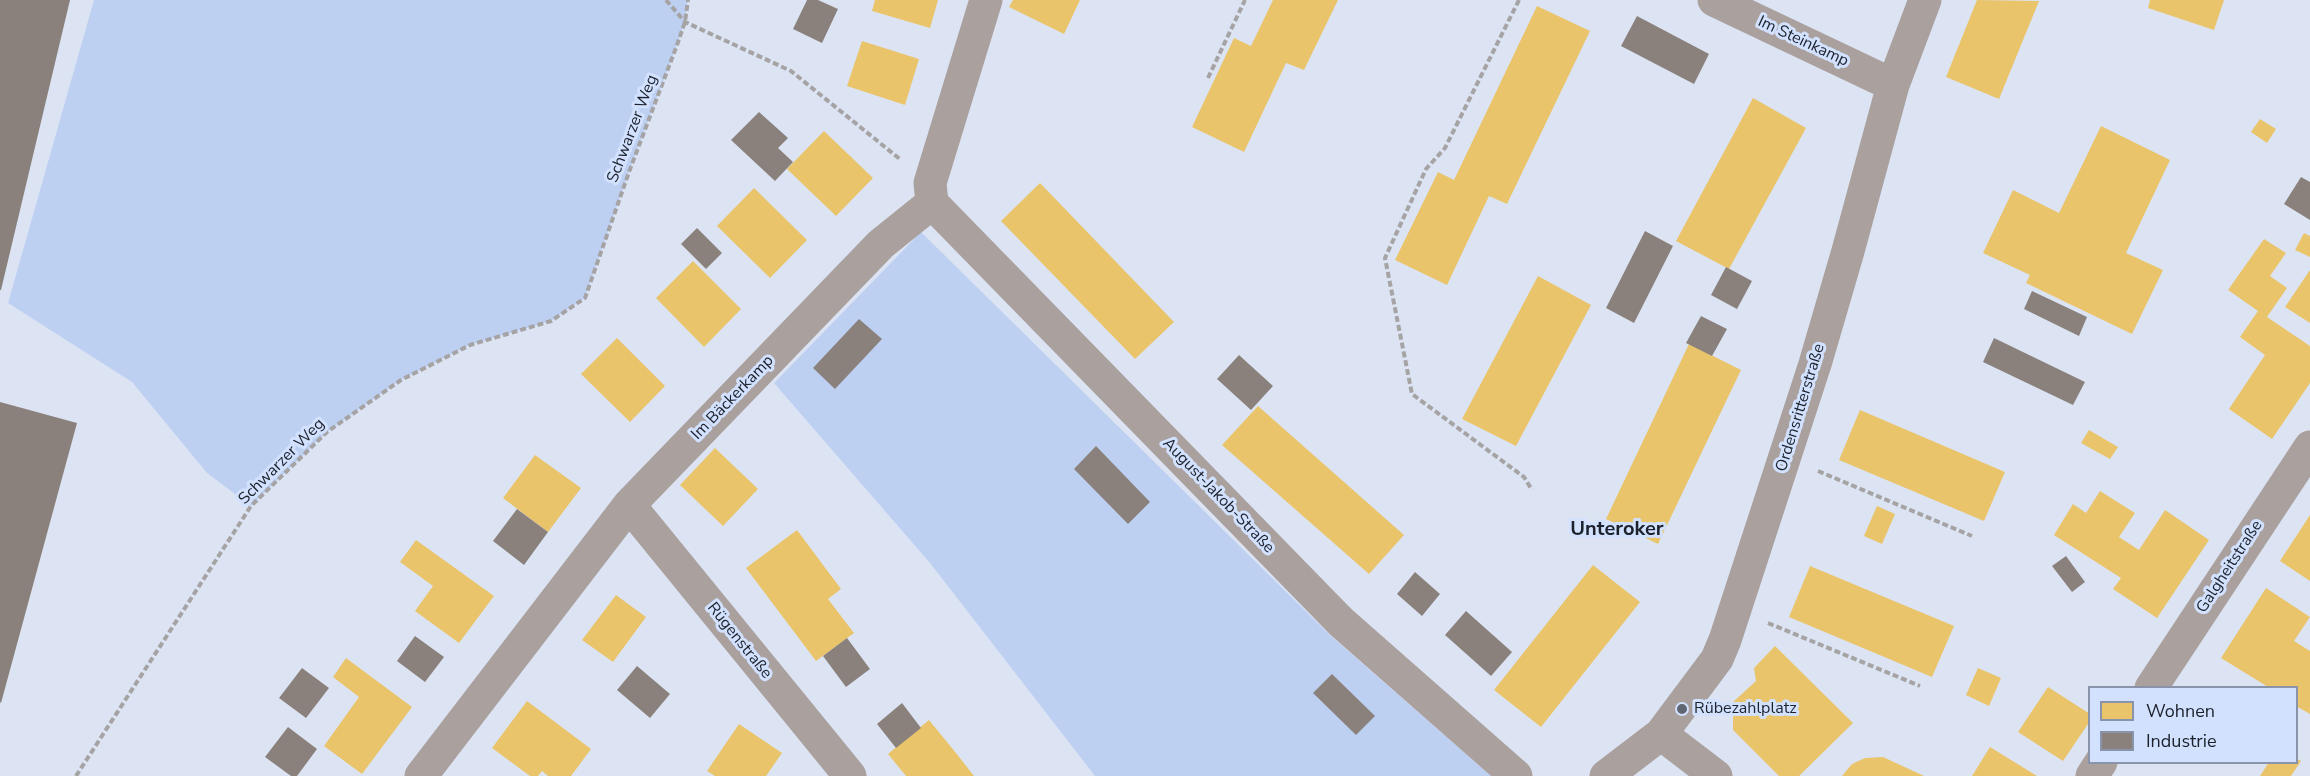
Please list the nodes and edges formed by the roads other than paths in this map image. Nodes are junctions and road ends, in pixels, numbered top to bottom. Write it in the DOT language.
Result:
graph roads {
  1 [pos="986,0"];
  2 [pos="1714,0"];
  3 [pos="1925,0"];
  4 [pos="1893,85"];
  5 [pos="931,193"];
  6 [pos="2310,447"];
  7 [pos="629,505"];
  8 [pos="2152,686"];
  9 [pos="1661,734"];
  10 [pos="421,776"];
  11 [pos="850,776"];
  12 [pos="1516,776"];
  13 [pos="1606,776"];
  14 [pos="1716,776"];
  1 -- 5 [label="street"];
  2 -- 4 [label="street, Im Steinkamp"];
  3 -- 4 [label="street, Ordensritterstraße"];
  4 -- 9 [label="street, Ordensritterstraße"];
  5 -- 7 [label="street, Im Bäckerkamp"];
  5 -- 12 [label="street, August-Jakob-Straße"];
  6 -- 8 [label="street, Galgheitstraße"];
  7 -- 10 [label="street, Im Bäckerkamp"];
  7 -- 11 [label="street, Rügenstraße"];
  9 -- 13 [label="street, Ordensritterstraße"];
  9 -- 14 [label="street"];
}
